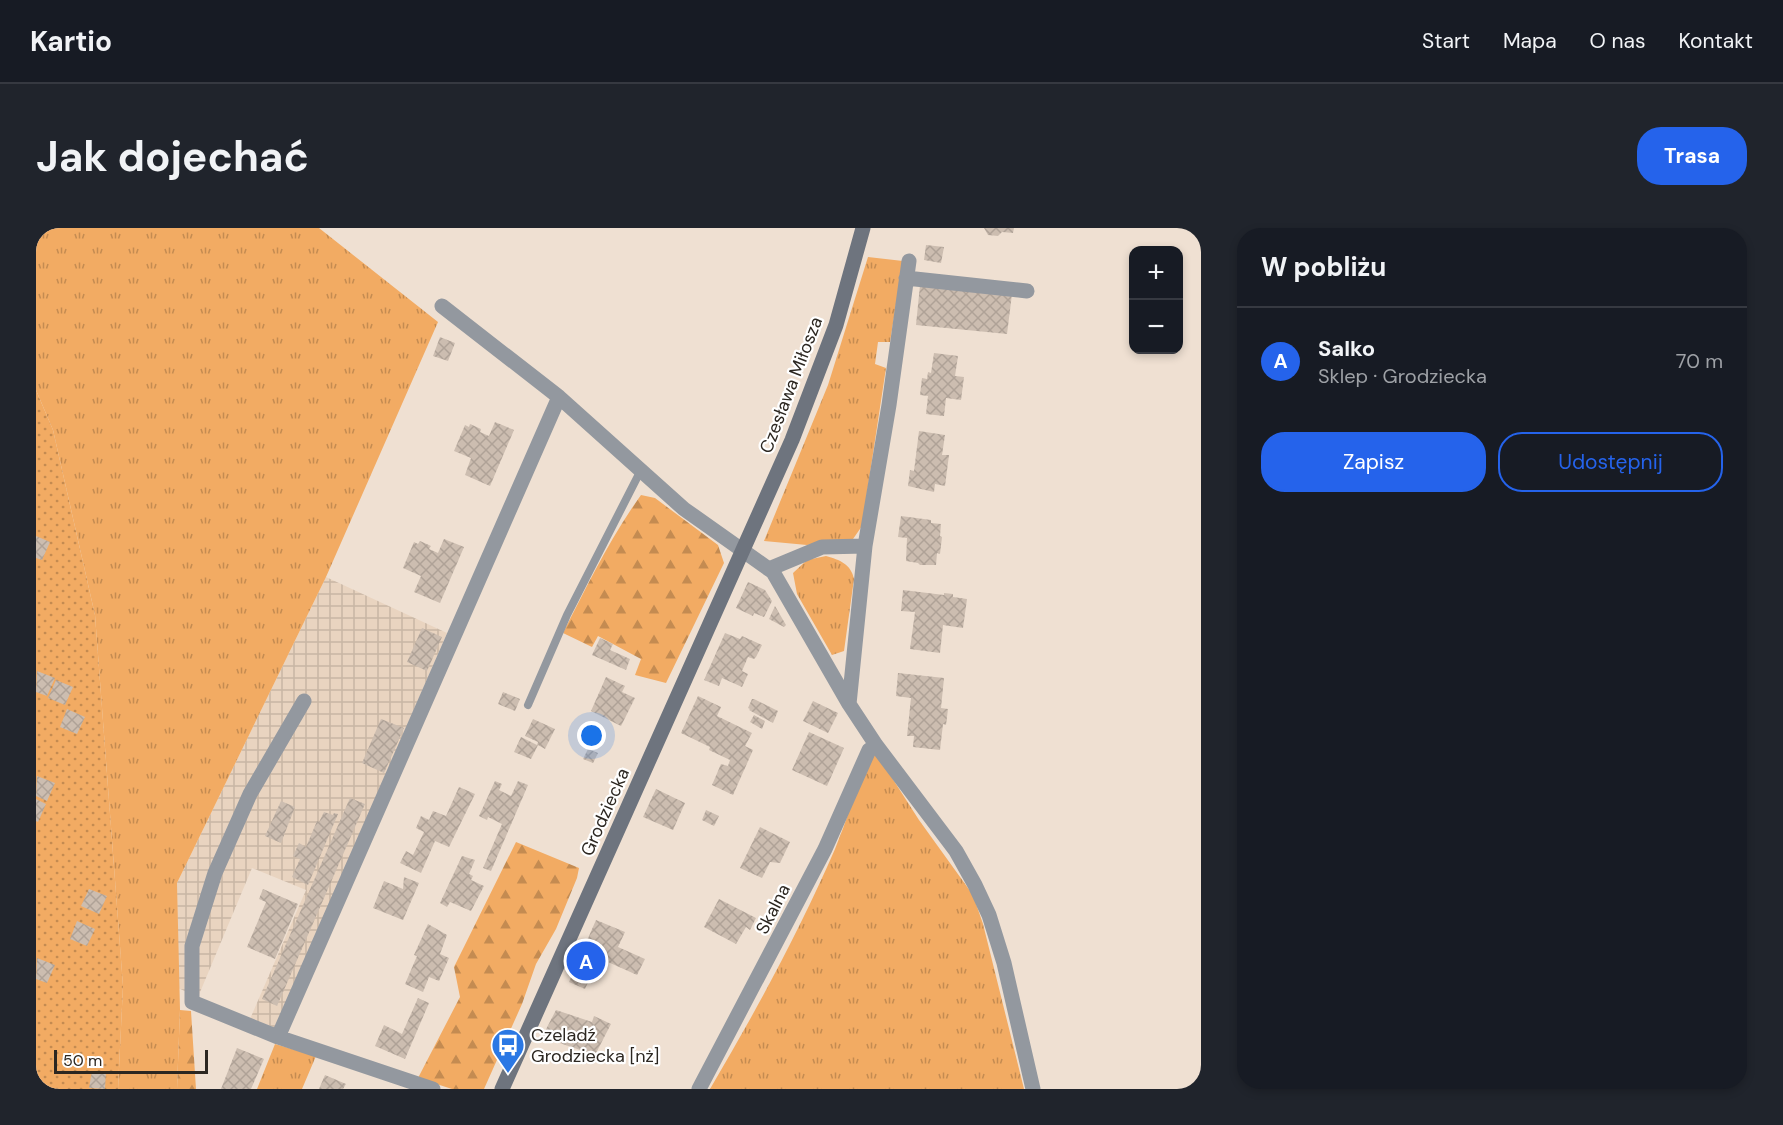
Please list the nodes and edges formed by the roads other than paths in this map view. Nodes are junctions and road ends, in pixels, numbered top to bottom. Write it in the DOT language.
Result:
graph roads {
  1 [pos="863,228"];
  2 [pos="909,261"];
  3 [pos="906,278"];
  4 [pos="1027,291"];
  5 [pos="442,306"];
  6 [pos="559,397"];
  7 [pos="641,470"];
  8 [pos="865,546"];
  9 [pos="743,551"];
  10 [pos="769,569"];
  11 [pos="304,701"];
  12 [pos="849,704"];
  13 [pos="528,705"];
  14 [pos="876,745"];
  15 [pos="278,1037"];
  16 [pos="433,1089"];
  17 [pos="502,1089"];
  18 [pos="699,1089"];
  19 [pos="1033,1089"];
  1 -- 9 [label="street, Czesława Miłosza"];
  2 -- 3 [label="street"];
  3 -- 4 [label="street"];
  3 -- 8 [label="street"];
  5 -- 6 [label="street"];
  6 -- 7 [label="street"];
  6 -- 15 [label="street"];
  7 -- 9 [label="street"];
  7 -- 13 [label="lane"];
  8 -- 10 [label="street"];
  8 -- 12 [label="street"];
  9 -- 10 [label="street"];
  9 -- 17 [label="street, Grodziecka"];
  10 -- 12 [label="street"];
  11 -- 15 [label="street"];
  12 -- 14 [label="street"];
  14 -- 18 [label="street, Skalna"];
  14 -- 19 [label="street"];
  15 -- 16 [label="street"];
}
